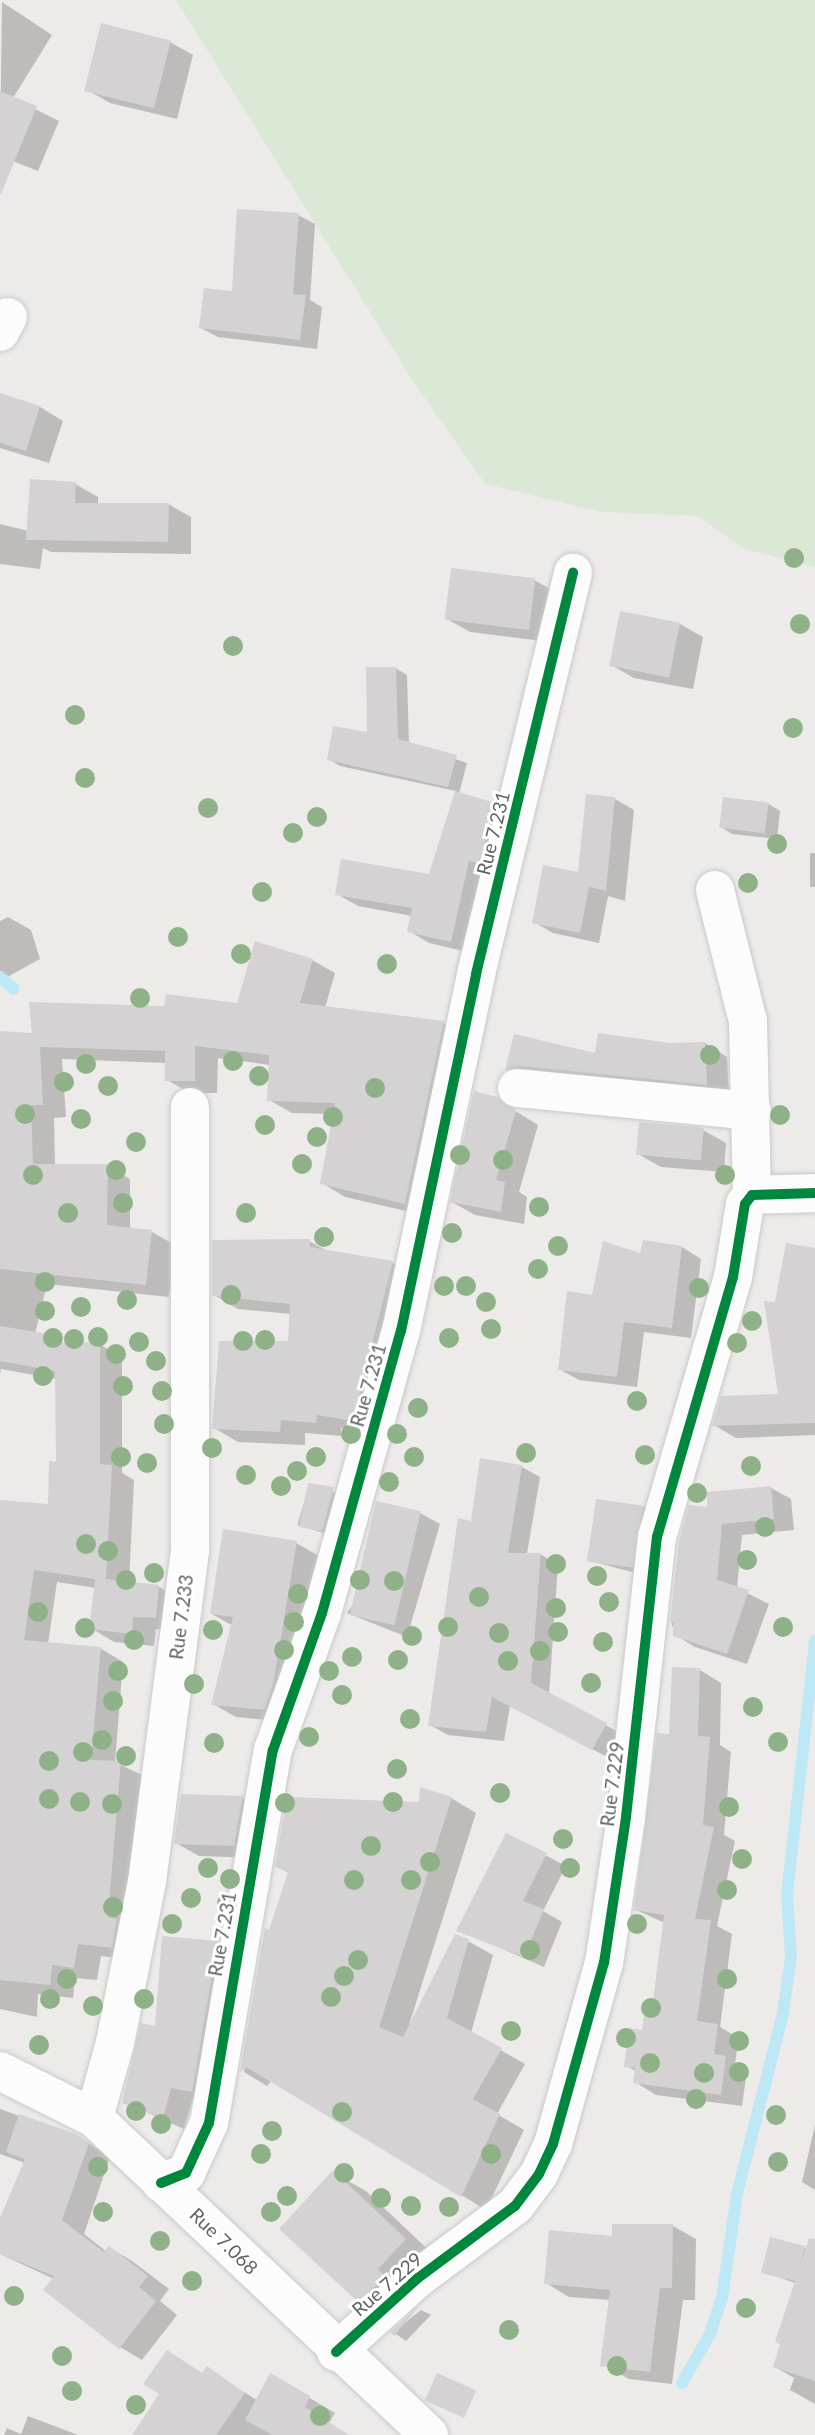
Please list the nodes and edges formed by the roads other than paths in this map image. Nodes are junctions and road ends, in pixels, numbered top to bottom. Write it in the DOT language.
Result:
graph roads {
  1 [pos="573,573"];
  2 [pos="715,890"];
  3 [pos="517,1088"];
  4 [pos="190,1107"];
  5 [pos="752,1111"];
  6 [pos="815,1193"];
  7 [pos="751,1195"];
  8 [pos="3,2079"];
  9 [pos="94,2118"];
  10 [pos="160,2183"];
  11 [pos="336,2352"];
  12 [pos="429,2435"];
  1 -- 10 [label="street, Rue 7.231"];
  2 -- 5 [label="street, Rue 7.229"];
  3 -- 5 [label="street"];
  4 -- 9 [label="street, Rue 7.233"];
  5 -- 7 [label="street, Rue 7.229"];
  6 -- 7 [label="street"];
  7 -- 11 [label="street, Rue 7.229"];
  8 -- 9 [label="street, Rue 7.068"];
  9 -- 10 [label="street, Rue 7.068"];
  10 -- 11 [label="street, Rue 7.068"];
  11 -- 12 [label="street, Rue 7.068"];
}
